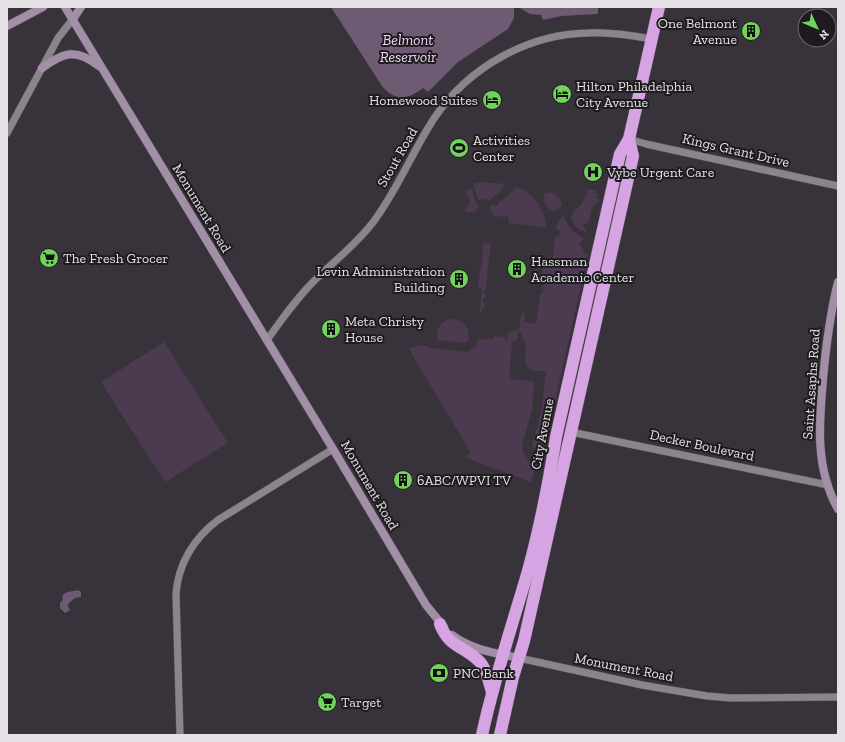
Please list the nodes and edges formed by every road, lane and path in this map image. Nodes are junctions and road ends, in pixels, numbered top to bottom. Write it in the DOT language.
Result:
graph roads {
  1 [pos="43,7"];
  2 [pos="65,7"];
  3 [pos="81,7"];
  4 [pos="658,7"];
  5 [pos="73,19"];
  6 [pos="7,26"];
  7 [pos="651,40"];
  8 [pos="42,68"];
  9 [pos="103,69"];
  10 [pos="7,133"];
  11 [pos="630,139"];
  12 [pos="838,186"];
  13 [pos="601,238"];
  14 [pos="612,250"];
  15 [pos="838,282"];
  16 [pos="267,340"];
  17 [pos="571,432"];
  18 [pos="333,449"];
  19 [pos="828,485"];
  20 [pos="838,509"];
  21 [pos="440,624"];
  22 [pos="502,655"];
  23 [pos="519,658"];
  24 [pos="492,692"];
  25 [pos="838,697"];
  26 [pos="180,735"];
  27 [pos="482,735"];
  28 [pos="500,735"];
  1 -- 6 [label="street"];
  2 -- 5 [label="street, Monument Road"];
  3 -- 5 [label="street"];
  4 -- 7 [label="highway, City Avenue"];
  5 -- 8 [label="street"];
  5 -- 9 [label="street, Monument Road"];
  7 -- 11 [label="highway, City Avenue"];
  7 -- 16 [label="street, Stout Road"];
  8 -- 9 [label="street"];
  8 -- 10 [label="street"];
  9 -- 16 [label="street, Monument Road"];
  11 -- 12 [label="street, Kings Grant Drive"];
  11 -- 13 [label="highway, City Avenue"];
  11 -- 14 [label="highway, City Avenue"];
  13 -- 14 [label="highway"];
  13 -- 22 [label="highway, City Avenue"];
  14 -- 17 [label="highway, City Avenue"];
  15 -- 19 [label="street, Saint Asaphs Road"];
  16 -- 18 [label="street, Monument Road"];
  17 -- 19 [label="street, Decker Boulevard"];
  17 -- 23 [label="highway, City Avenue"];
  18 -- 21 [label="street, Monument Road"];
  18 -- 26 [label="street"];
  19 -- 20 [label="street, Saint Asaphs Road"];
  21 -- 22 [label="street, Monument Road"];
  21 -- 24 [label="highway"];
  22 -- 23 [label="street, Monument Road"];
  22 -- 24 [label="highway, City Avenue"];
  23 -- 25 [label="street, Monument Road"];
  23 -- 28 [label="highway, City Avenue"];
  24 -- 27 [label="highway, City Avenue"];
}
